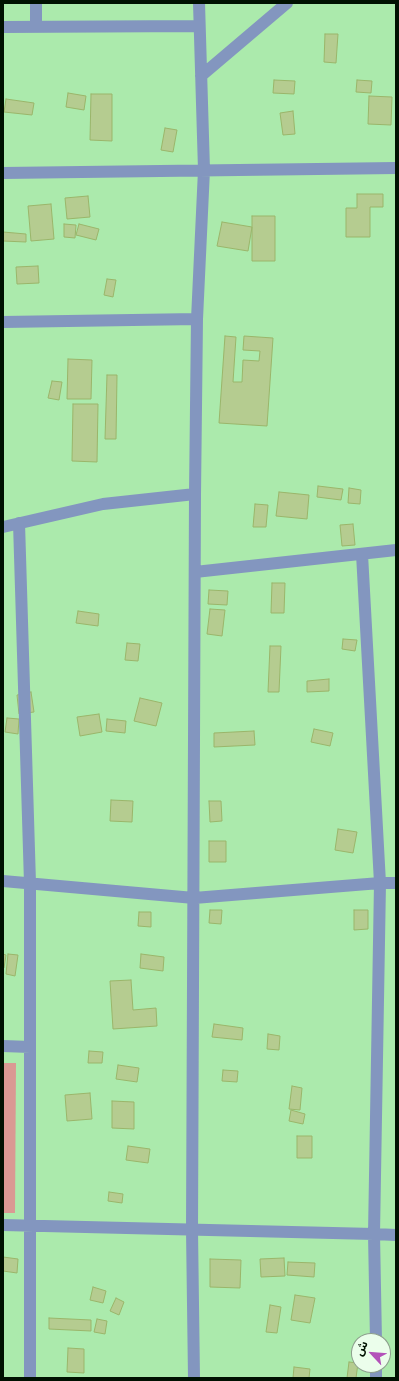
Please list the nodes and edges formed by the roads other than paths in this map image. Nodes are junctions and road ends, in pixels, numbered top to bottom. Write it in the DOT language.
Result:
graph roads {
  1 [pos="36,3"];
  2 [pos="199,3"];
  3 [pos="287,3"];
  4 [pos="36,26"];
  5 [pos="199,26"];
  6 [pos="3,27"];
  7 [pos="200,76"];
  8 [pos="396,168"];
  9 [pos="204,170"];
  10 [pos="3,173"];
  11 [pos="197,319"];
  12 [pos="3,322"];
  13 [pos="195,494"];
  14 [pos="19,523"];
  15 [pos="3,527"];
  16 [pos="396,550"];
  17 [pos="362,554"];
  18 [pos="195,572"];
  19 [pos="3,881"];
  20 [pos="30,883"];
  21 [pos="380,883"];
  22 [pos="396,883"];
  23 [pos="194,898"];
  24 [pos="3,1046"];
  25 [pos="30,1047"];
  26 [pos="3,1225"];
  27 [pos="31,1226"];
  28 [pos="192,1230"];
  29 [pos="374,1234"];
  30 [pos="396,1235"];
  31 [pos="376,1333"];
  32 [pos="30,1378"];
  33 [pos="194,1378"];
  1 -- 4 [label="street"];
  2 -- 5 [label="street"];
  3 -- 7 [label="street"];
  4 -- 5 [label="street"];
  4 -- 6 [label="street"];
  5 -- 7 [label="street"];
  7 -- 9 [label="street"];
  8 -- 9 [label="street"];
  9 -- 10 [label="street"];
  9 -- 11 [label="street"];
  11 -- 12 [label="street"];
  11 -- 13 [label="street"];
  13 -- 14 [label="street"];
  13 -- 18 [label="street"];
  14 -- 15 [label="street"];
  14 -- 20 [label="street"];
  16 -- 17 [label="street"];
  17 -- 18 [label="street"];
  17 -- 21 [label="street"];
  18 -- 23 [label="street"];
  19 -- 20 [label="street"];
  20 -- 23 [label="street"];
  20 -- 25 [label="street"];
  21 -- 22 [label="street"];
  21 -- 23 [label="street"];
  21 -- 29 [label="street"];
  23 -- 28 [label="street"];
  24 -- 25 [label="street"];
  25 -- 27 [label="street"];
  26 -- 27 [label="street"];
  27 -- 28 [label="street"];
  27 -- 32 [label="street"];
  28 -- 29 [label="street"];
  28 -- 33 [label="street"];
  29 -- 30 [label="street"];
  29 -- 31 [label="street"];
}
